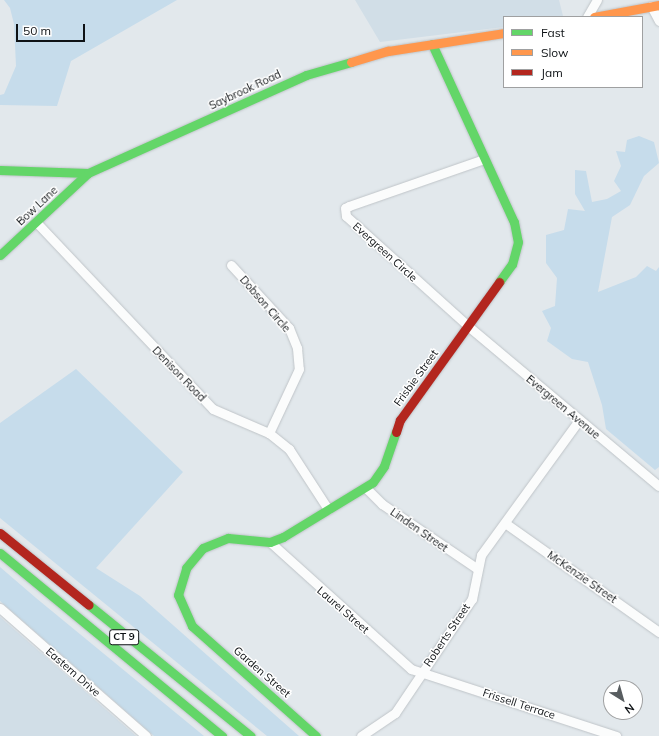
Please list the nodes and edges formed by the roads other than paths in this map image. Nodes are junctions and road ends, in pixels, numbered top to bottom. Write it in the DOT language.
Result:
graph roads {
  1 [pos="597,0"];
  2 [pos="655,5"];
  3 [pos="588,16"];
  4 [pos="599,16"];
  5 [pos="659,21"];
  6 [pos="503,33"];
  7 [pos="432,44"];
  8 [pos="484,159"];
  9 [pos="0,170"];
  10 [pos="88,173"];
  11 [pos="37,223"];
  12 [pos="0,255"];
  13 [pos="231,265"];
  14 [pos="468,326"];
  15 [pos="579,420"];
  16 [pos="268,433"];
  17 [pos="659,486"];
  18 [pos="366,488"];
  19 [pos="328,509"];
  20 [pos="505,523"];
  21 [pos="0,534"];
  22 [pos="270,542"];
  23 [pos="0,553"];
  24 [pos="476,568"];
  25 [pos="0,608"];
  26 [pos="659,632"];
  27 [pos="421,673"];
  28 [pos="146,736"];
  29 [pos="222,736"];
  30 [pos="251,736"];
  31 [pos="316,736"];
  32 [pos="361,736"];
  33 [pos="616,736"];
  1 -- 3 [label="street"];
  2 -- 4 [label="main road"];
  2 -- 5 [label="street"];
  6 -- 7 [label="main road, Saybrook Road"];
  7 -- 8 [label="main road, Frisbie Street"];
  7 -- 10 [label="main road, Saybrook Road"];
  8 -- 14 [label="main road, Frisbie Street"];
  8 -- 14 [label="street, Evergreen Circle"];
  9 -- 10 [label="main road, Saybrook Road"];
  10 -- 11 [label="main road, Bow Lane"];
  11 -- 12 [label="main road, Bow Lane"];
  11 -- 16 [label="street, Denison Road"];
  13 -- 16 [label="street, Dobson Circle"];
  14 -- 15 [label="street, Evergreen Avenue"];
  14 -- 18 [label="main road, Frisbie Street"];
  15 -- 17 [label="street, Evergreen Avenue"];
  15 -- 20 [label="street, Roberts Street"];
  16 -- 19 [label="street, Denison Road"];
  18 -- 19 [label="main road, Frisbie Street"];
  18 -- 24 [label="street, Linden Street"];
  19 -- 22 [label="main road, Frisbie Street"];
  20 -- 24 [label="street, Roberts Street"];
  20 -- 26 [label="street, McKenzie Street"];
  21 -- 30 [label="main road, CT 9"];
  22 -- 27 [label="street, Laurel Street"];
  22 -- 31 [label="main road, Garden Street"];
  23 -- 29 [label="main road, CT 9"];
  24 -- 27 [label="street, Roberts Street"];
  25 -- 28 [label="street, Eastern Drive"];
  27 -- 32 [label="street, Roberts Street"];
  27 -- 33 [label="street, Frissell Terrace"];
}
